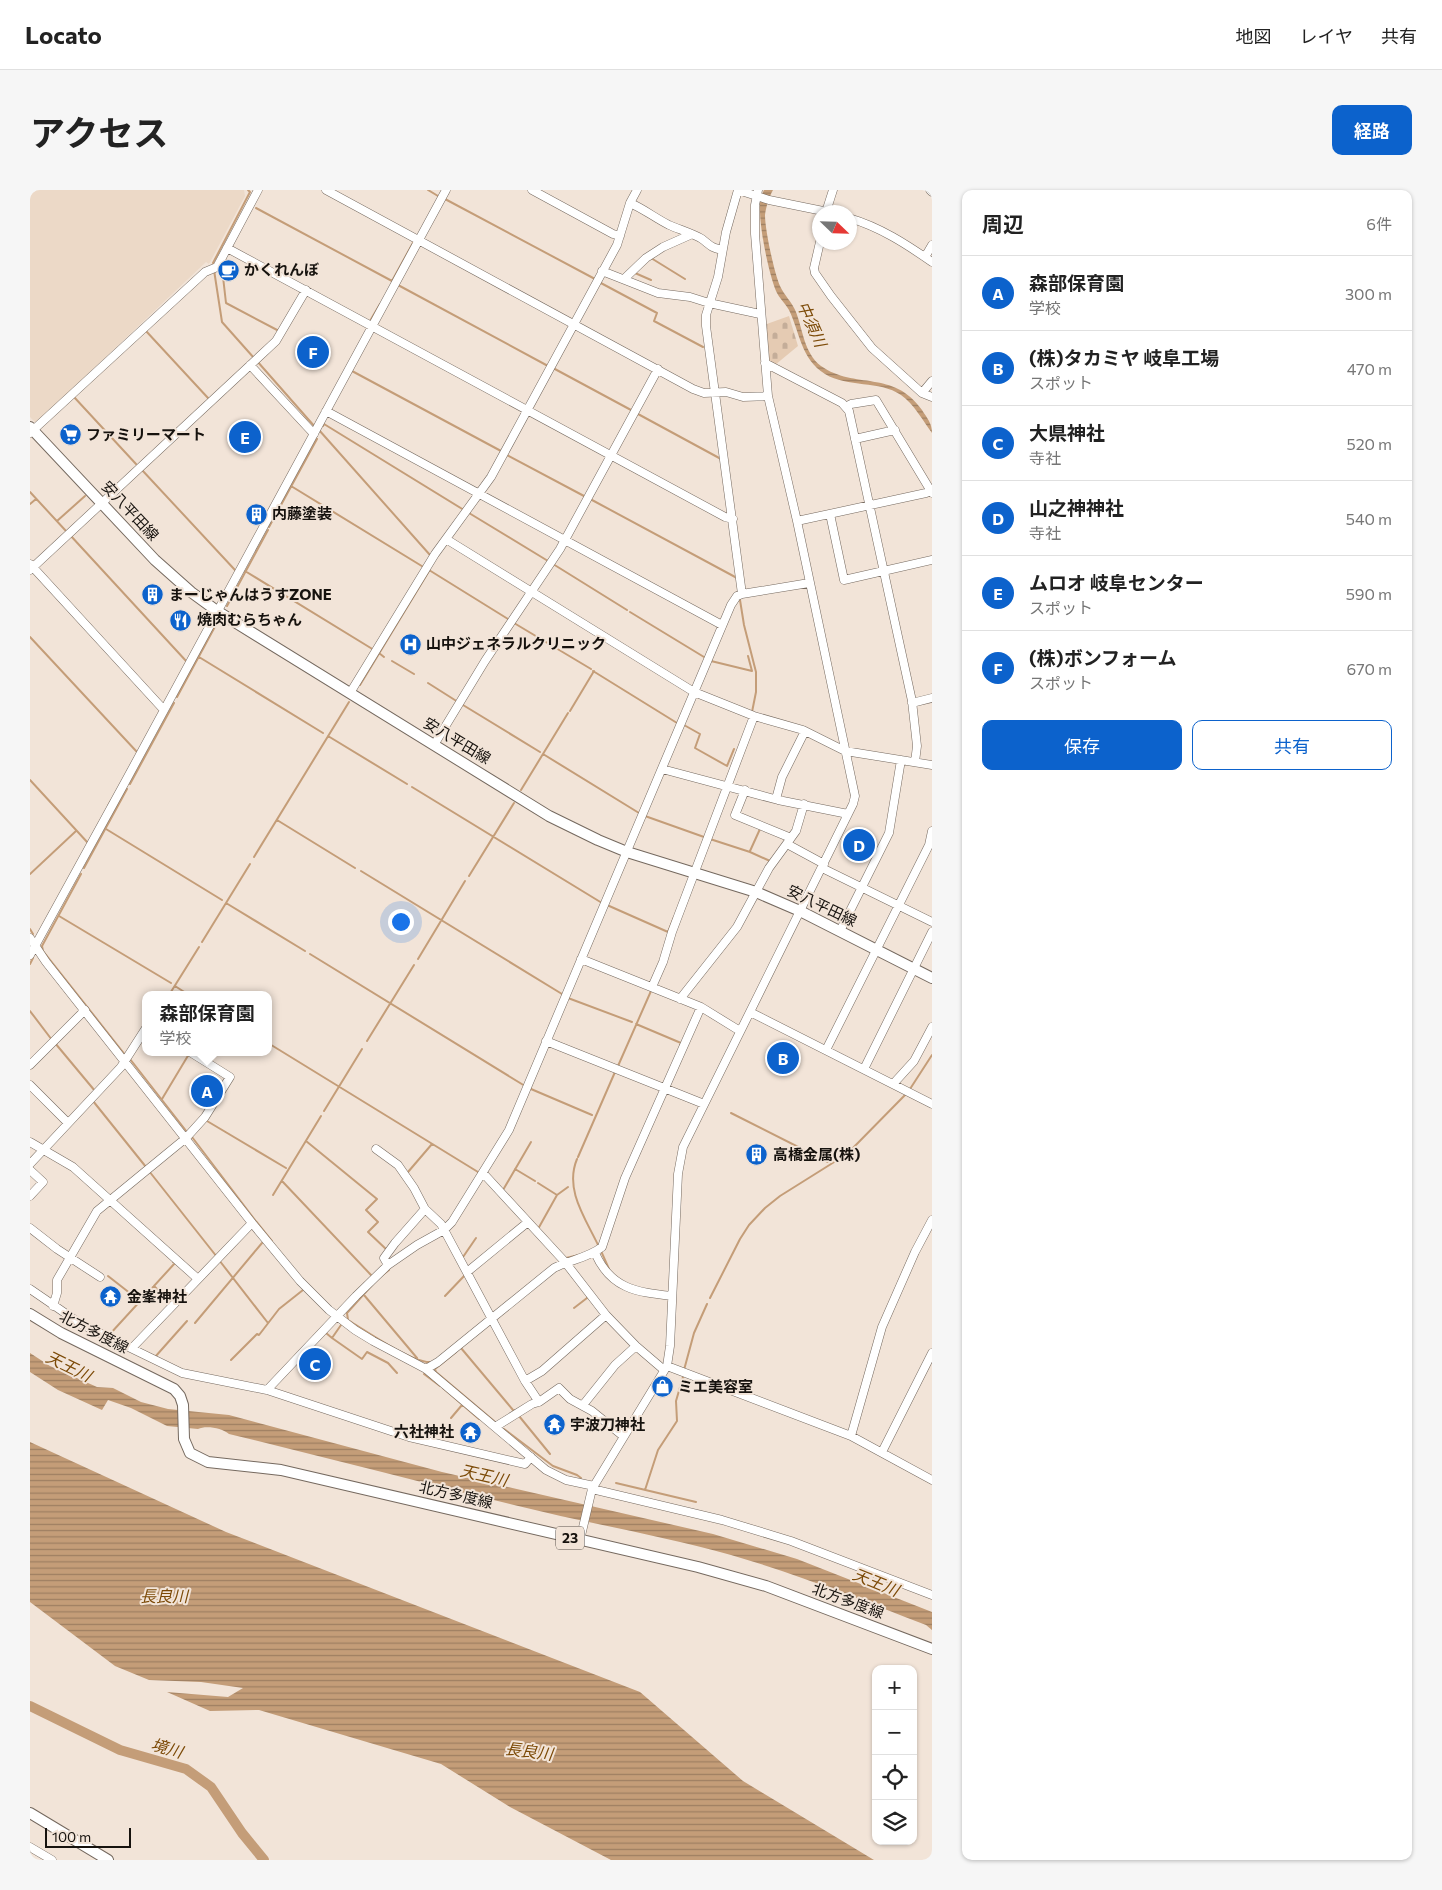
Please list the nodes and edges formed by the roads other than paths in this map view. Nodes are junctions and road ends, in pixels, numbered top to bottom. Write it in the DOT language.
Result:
graph roads {
  1 [pos="258,190"];
  2 [pos="326,190"];
  3 [pos="446,190"];
  4 [pos="532,190"];
  5 [pos="637,190"];
  6 [pos="738,190"];
  7 [pos="833,190"];
  8 [pos="758,194"];
  9 [pos="630,203"];
  10 [pos="829,205"];
  11 [pos="812,209"];
  12 [pos="857,220"];
  13 [pos="690,235"];
  14 [pos="620,236"];
  15 [pos="419,240"];
  16 [pos="932,245"];
  17 [pos="227,248"];
  18 [pos="722,250"];
  19 [pos="818,250"];
  20 [pos="925,257"];
  21 [pos="932,262"];
  22 [pos="602,271"];
  23 [pos="624,279"];
  24 [pos="306,290"];
  25 [pos="709,304"];
  26 [pos="760,314"];
  27 [pos="574,324"];
  28 [pos="372,326"];
  29 [pos="254,362"];
  30 [pos="766,362"];
  31 [pos="658,369"];
  32 [pos="932,381"];
  33 [pos="715,392"];
  34 [pos="922,393"];
  35 [pos="768,396"];
  36 [pos="932,397"];
  37 [pos="847,406"];
  38 [pos="527,409"];
  39 [pos="326,411"];
  40 [pos="31,430"];
  41 [pos="895,430"];
  42 [pos="316,431"];
  43 [pos="855,439"];
  44 [pos="612,455"];
  45 [pos="932,492"];
  46 [pos="478,494"];
  47 [pos="102,503"];
  48 [pos="869,505"];
  49 [pos="830,514"];
  50 [pos="733,519"];
  51 [pos="796,521"];
  52 [pos="446,539"];
  53 [pos="564,540"];
  54 [pos="932,560"];
  55 [pos="31,567"];
  56 [pos="883,571"];
  57 [pos="809,583"];
  58 [pos="530,591"];
  59 [pos="742,594"];
  60 [pos="217,611"];
  61 [pos="722,625"];
  62 [pos="694,692"];
  63 [pos="350,693"];
  64 [pos="932,698"];
  65 [pos="912,703"];
  66 [pos="164,710"];
  67 [pos="754,716"];
  68 [pos="805,731"];
  69 [pos="434,745"];
  70 [pos="845,751"];
  71 [pos="901,760"];
  72 [pos="915,762"];
  73 [pos="932,765"];
  74 [pos="662,769"];
  75 [pos="727,786"];
  76 [pos="745,790"];
  77 [pos="776,799"];
  78 [pos="804,804"];
  79 [pos="848,814"];
  80 [pos="932,832"];
  81 [pos="789,841"];
  82 [pos="627,852"];
  83 [pos="823,866"];
  84 [pos="694,872"];
  85 [pos="862,888"];
  86 [pos="756,892"];
  87 [pos="898,906"];
  88 [pos="800,911"];
  89 [pos="932,922"];
  90 [pos="840,931"];
  91 [pos="932,932"];
  92 [pos="30,938"];
  93 [pos="35,946"];
  94 [pos="876,949"];
  95 [pos="30,955"];
  96 [pos="581,959"];
  97 [pos="914,969"];
  98 [pos="932,978"];
  99 [pos="652,987"];
  100 [pos="680,999"];
  101 [pos="701,1007"];
  102 [pos="85,1010"];
  103 [pos="750,1012"];
  104 [pos="932,1027"];
  105 [pos="740,1030"];
  106 [pos="142,1034"];
  107 [pos="546,1041"];
  108 [pos="826,1050"];
  109 [pos="196,1056"];
  110 [pos="125,1061"];
  111 [pos="30,1065"];
  112 [pos="864,1068"];
  113 [pos="894,1083"];
  114 [pos="30,1085"];
  115 [pos="664,1088"];
  116 [pos="704,1104"];
  117 [pos="932,1104"];
  118 [pos="68,1123"];
  119 [pos="186,1138"];
  120 [pos="30,1142"];
  121 [pos="376,1149"];
  122 [pos="43,1150"];
  123 [pos="30,1164"];
  124 [pos="30,1170"];
  125 [pos="483,1173"];
  126 [pos="30,1196"];
  127 [pos="111,1201"];
  128 [pos="424,1209"];
  129 [pos="932,1220"];
  130 [pos="528,1222"];
  131 [pos="252,1223"];
  132 [pos="30,1228"];
  133 [pos="444,1230"];
  134 [pos="594,1253"];
  135 [pos="70,1257"];
  136 [pos="565,1262"];
  137 [pos="388,1265"];
  138 [pos="467,1272"];
  139 [pos="100,1277"];
  140 [pos="198,1279"];
  141 [pos="30,1289"];
  142 [pos="672,1296"];
  143 [pos="53,1306"];
  144 [pos="30,1314"];
  145 [pos="606,1315"];
  146 [pos="338,1317"];
  147 [pos="492,1319"];
  148 [pos="636,1346"];
  149 [pos="132,1348"];
  150 [pos="932,1353"];
  151 [pos="666,1368"];
  152 [pos="426,1369"];
  153 [pos="525,1381"];
  154 [pos="267,1390"];
  155 [pos="540,1402"];
  156 [pos="582,1406"];
  157 [pos="495,1427"];
  158 [pos="623,1436"];
  159 [pos="851,1436"];
  160 [pos="882,1452"];
  161 [pos="531,1457"];
  162 [pos="932,1480"];
  163 [pos="592,1491"];
  164 [pos="582,1535"];
  165 [pos="932,1595"];
  166 [pos="932,1650"];
  167 [pos="30,1813"];
  168 [pos="30,1847"];
  169 [pos="52,1860"];
  170 [pos="108,1860"];
  1 -- 17 [label="street"];
  2 -- 15 [label="street"];
  3 -- 15 [label="street"];
  4 -- 14 [label="street"];
  5 -- 9 [label="street"];
  6 -- 8 [label="street"];
  6 -- 18 [label="street"];
  7 -- 10 [label="street"];
  8 -- 11 [label="street"];
  8 -- 26 [label="street"];
  9 -- 13 [label="street"];
  9 -- 14 [label="street"];
  12 -- 20 [label="street"];
  13 -- 18 [label="street"];
  13 -- 23 [label="street"];
  14 -- 22 [label="street"];
  15 -- 27 [label="street"];
  15 -- 28 [label="street"];
  16 -- 20 [label="street"];
  17 -- 24 [label="street"];
  17 -- 40 [label="street"];
  18 -- 25 [label="street"];
  19 -- 34 [label="street"];
  20 -- 21 [label="street"];
  22 -- 23 [label="street"];
  22 -- 27 [label="street"];
  23 -- 25 [label="street"];
  24 -- 28 [label="street"];
  24 -- 29 [label="street"];
  25 -- 26 [label="street"];
  25 -- 33 [label="street"];
  26 -- 30 [label="street"];
  27 -- 31 [label="street"];
  27 -- 38 [label="street"];
  28 -- 38 [label="street"];
  28 -- 39 [label="street"];
  29 -- 42 [label="street"];
  29 -- 47 [label="street"];
  30 -- 35 [label="street"];
  30 -- 37 [label="street"];
  31 -- 33 [label="street"];
  31 -- 44 [label="street"];
  32 -- 34 [label="street"];
  33 -- 35 [label="street"];
  33 -- 50 [label="street"];
  34 -- 36 [label="street"];
  35 -- 51 [label="street"];
  37 -- 41 [label="street"];
  37 -- 43 [label="street"];
  38 -- 44 [label="street"];
  38 -- 46 [label="street"];
  39 -- 42 [label="street"];
  39 -- 46 [label="street"];
  40 -- 47 [label="main road, 安八平田線"];
  41 -- 43 [label="street"];
  41 -- 45 [label="street"];
  42 -- 60 [label="street"];
  43 -- 48 [label="street"];
  44 -- 50 [label="street"];
  44 -- 53 [label="street"];
  45 -- 48 [label="street"];
  46 -- 52 [label="street"];
  46 -- 53 [label="street"];
  47 -- 55 [label="street"];
  47 -- 60 [label="main road, 安八平田線"];
  48 -- 49 [label="street"];
  48 -- 56 [label="street"];
  49 -- 51 [label="street"];
  49 -- 56 [label="street"];
  50 -- 59 [label="street"];
  51 -- 57 [label="street"];
  52 -- 58 [label="street"];
  52 -- 63 [label="street"];
  53 -- 58 [label="street"];
  53 -- 61 [label="street"];
  54 -- 56 [label="street"];
  55 -- 66 [label="street"];
  56 -- 65 [label="street"];
  57 -- 59 [label="street"];
  57 -- 70 [label="street"];
  58 -- 62 [label="street"];
  58 -- 69 [label="street"];
  59 -- 61 [label="street"];
  60 -- 63 [label="main road, 安八平田線"];
  60 -- 66 [label="street"];
  61 -- 62 [label="street"];
  62 -- 67 [label="street"];
  62 -- 74 [label="street"];
  63 -- 69 [label="main road, 安八平田線"];
  64 -- 65 [label="street"];
  65 -- 72 [label="street"];
  66 -- 93 [label="street"];
  67 -- 68 [label="street"];
  67 -- 75 [label="street"];
  68 -- 70 [label="street"];
  68 -- 77 [label="street"];
  69 -- 82 [label="main road, 安八平田線"];
  70 -- 71 [label="street"];
  70 -- 79 [label="street"];
  71 -- 72 [label="street"];
  71 -- 85 [label="street"];
  72 -- 73 [label="street"];
  74 -- 75 [label="street"];
  74 -- 82 [label="street"];
  75 -- 76 [label="street"];
  75 -- 84 [label="street"];
  76 -- 77 [label="street"];
  76 -- 81 [label="street"];
  77 -- 78 [label="street"];
  78 -- 79 [label="street"];
  78 -- 81 [label="street"];
  79 -- 83 [label="street"];
  80 -- 87 [label="street"];
  81 -- 83 [label="street"];
  81 -- 86 [label="street"];
  82 -- 84 [label="main road, 安八平田線"];
  82 -- 96 [label="street"];
  83 -- 85 [label="street"];
  83 -- 88 [label="street"];
  84 -- 86 [label="main road, 安八平田線"];
  84 -- 99 [label="street"];
  85 -- 87 [label="street"];
  85 -- 90 [label="street"];
  86 -- 88 [label="main road, 安八平田線"];
  86 -- 100 [label="street"];
  87 -- 89 [label="street"];
  87 -- 94 [label="street"];
  88 -- 90 [label="main road, 安八平田線"];
  88 -- 103 [label="street"];
  90 -- 94 [label="main road, 安八平田線"];
  91 -- 97 [label="street"];
  92 -- 93 [label="street"];
  93 -- 95 [label="street"];
  93 -- 102 [label="street"];
  94 -- 97 [label="main road, 安八平田線"];
  94 -- 108 [label="street"];
  96 -- 99 [label="street"];
  96 -- 107 [label="street"];
  97 -- 98 [label="main road, 安八平田線"];
  97 -- 112 [label="street"];
  99 -- 100 [label="street"];
  100 -- 101 [label="street"];
  101 -- 105 [label="street"];
  101 -- 115 [label="street"];
  102 -- 110 [label="street"];
  102 -- 111 [label="street"];
  103 -- 105 [label="street"];
  103 -- 108 [label="street"];
  104 -- 113 [label="street"];
  105 -- 116 [label="street"];
  106 -- 110 [label="street"];
  107 -- 115 [label="street"];
  107 -- 125 [label="street"];
  108 -- 112 [label="street"];
  109 -- 119 [label="street"];
  110 -- 118 [label="street"];
  110 -- 119 [label="street"];
  112 -- 113 [label="street"];
  113 -- 117 [label="street"];
  114 -- 118 [label="street"];
  115 -- 116 [label="street"];
  115 -- 134 [label="street"];
  116 -- 142 [label="street"];
  118 -- 122 [label="street"];
  119 -- 127 [label="street"];
  119 -- 131 [label="street"];
  120 -- 122 [label="street"];
  121 -- 128 [label="street"];
  122 -- 123 [label="street"];
  122 -- 127 [label="street"];
  124 -- 126 [label="street"];
  125 -- 130 [label="street"];
  125 -- 133 [label="street"];
  127 -- 135 [label="street"];
  127 -- 140 [label="street"];
  128 -- 133 [label="street"];
  128 -- 137 [label="street"];
  129 -- 159 [label="street"];
  130 -- 136 [label="street"];
  130 -- 138 [label="street"];
  131 -- 140 [label="street"];
  131 -- 146 [label="street"];
  132 -- 135 [label="street"];
  133 -- 137 [label="street"];
  133 -- 138 [label="street"];
  134 -- 136 [label="street"];
  134 -- 142 [label="street"];
  135 -- 139 [label="street"];
  135 -- 143 [label="street"];
  136 -- 145 [label="street"];
  136 -- 147 [label="street"];
  137 -- 146 [label="street"];
  138 -- 147 [label="street"];
  140 -- 149 [label="street"];
  141 -- 143 [label="street"];
  142 -- 151 [label="street"];
  143 -- 149 [label="street"];
  144 -- 164 [label="main road, 北方多度線 / 23"];
  145 -- 148 [label="street"];
  145 -- 153 [label="street"];
  146 -- 152 [label="street"];
  146 -- 154 [label="street"];
  147 -- 152 [label="street"];
  147 -- 153 [label="street"];
  148 -- 151 [label="street"];
  148 -- 156 [label="street"];
  149 -- 154 [label="street"];
  150 -- 160 [label="street"];
  151 -- 158 [label="street"];
  151 -- 159 [label="street"];
  152 -- 157 [label="street"];
  153 -- 155 [label="street"];
  154 -- 161 [label="street"];
  155 -- 156 [label="street"];
  155 -- 157 [label="street"];
  156 -- 158 [label="street"];
  157 -- 161 [label="street"];
  158 -- 163 [label="street"];
  159 -- 160 [label="street"];
  160 -- 162 [label="street"];
  161 -- 163 [label="street"];
  163 -- 164 [label="street"];
  163 -- 165 [label="street"];
  164 -- 166 [label="main road, 北方多度線 / 23"];
  167 -- 170 [label="main road"];
  168 -- 169 [label="street"];
}
